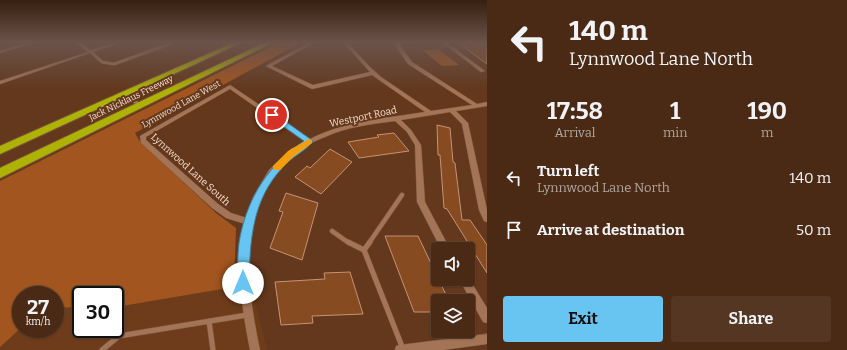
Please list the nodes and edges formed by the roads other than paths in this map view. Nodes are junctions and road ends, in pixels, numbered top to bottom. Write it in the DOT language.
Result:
graph roads {
  1 [pos="72,58"];
  2 [pos="98,58"];
  3 [pos="130,58"];
  4 [pos="203,58"];
  5 [pos="238,58"];
  6 [pos="282,58"];
  7 [pos="360,58"];
  8 [pos="407,58"];
  9 [pos="465,58"];
  10 [pos="482,71"];
  11 [pos="373,73"];
  12 [pos="0,83"];
  13 [pos="125,93"];
  14 [pos="487,104"];
  15 [pos="140,106"];
  16 [pos="477,106"];
  17 [pos="452,110"];
  18 [pos="430,113"];
  19 [pos="397,119"];
  20 [pos="142,138"];
  21 [pos="309,141"];
  22 [pos="0,150"];
  23 [pos="0,173"];
  24 [pos="402,195"];
  25 [pos="487,219"];
  26 [pos="249,222"];
  27 [pos="332,231"];
  28 [pos="442,242"];
  29 [pos="364,250"];
  30 [pos="468,286"];
  31 [pos="247,315"];
  32 [pos="487,318"];
  33 [pos="209,321"];
  34 [pos="487,339"];
  35 [pos="102,350"];
  36 [pos="213,350"];
  37 [pos="255,350"];
  38 [pos="400,350"];
  39 [pos="404,350"];
  1 -- 12 [label="street"];
  2 -- 3 [label="lane"];
  4 -- 13 [label="highway, Jack Nicklaus Freeway"];
  5 -- 15 [label="highway, Jack Nicklaus Freeway"];
  6 -- 11 [label="street"];
  7 -- 11 [label="street"];
  8 -- 16 [label="street"];
  9 -- 10 [label="street"];
  11 -- 18 [label="street"];
  13 -- 15 [label="lane"];
  13 -- 22 [label="highway, Jack Nicklaus Freeway"];
  14 -- 16 [label="street, Westport Road"];
  15 -- 23 [label="highway, Jack Nicklaus Freeway"];
  16 -- 17 [label="street, Westport Road"];
  17 -- 18 [label="street, Westport Road"];
  17 -- 25 [label="street"];
  18 -- 19 [label="street, Westport Road"];
  19 -- 21 [label="street, Westport Road"];
  19 -- 28 [label="street"];
  20 -- 21 [label="street, Lynnwood Lane West"];
  20 -- 26 [label="street, Lynnwood Lane South"];
  21 -- 26 [label="street, Westport Road"];
  24 -- 29 [label="lane"];
  26 -- 31 [label="street, Westport Road"];
  27 -- 29 [label="lane"];
  29 -- 39 [label="lane"];
  30 -- 32 [label="street"];
  31 -- 33 [label="lane"];
  31 -- 37 [label="street, Westport Road"];
  33 -- 35 [label="lane"];
  33 -- 36 [label="lane"];
  34 -- 39 [label="street"];
  38 -- 39 [label="street"];
}
